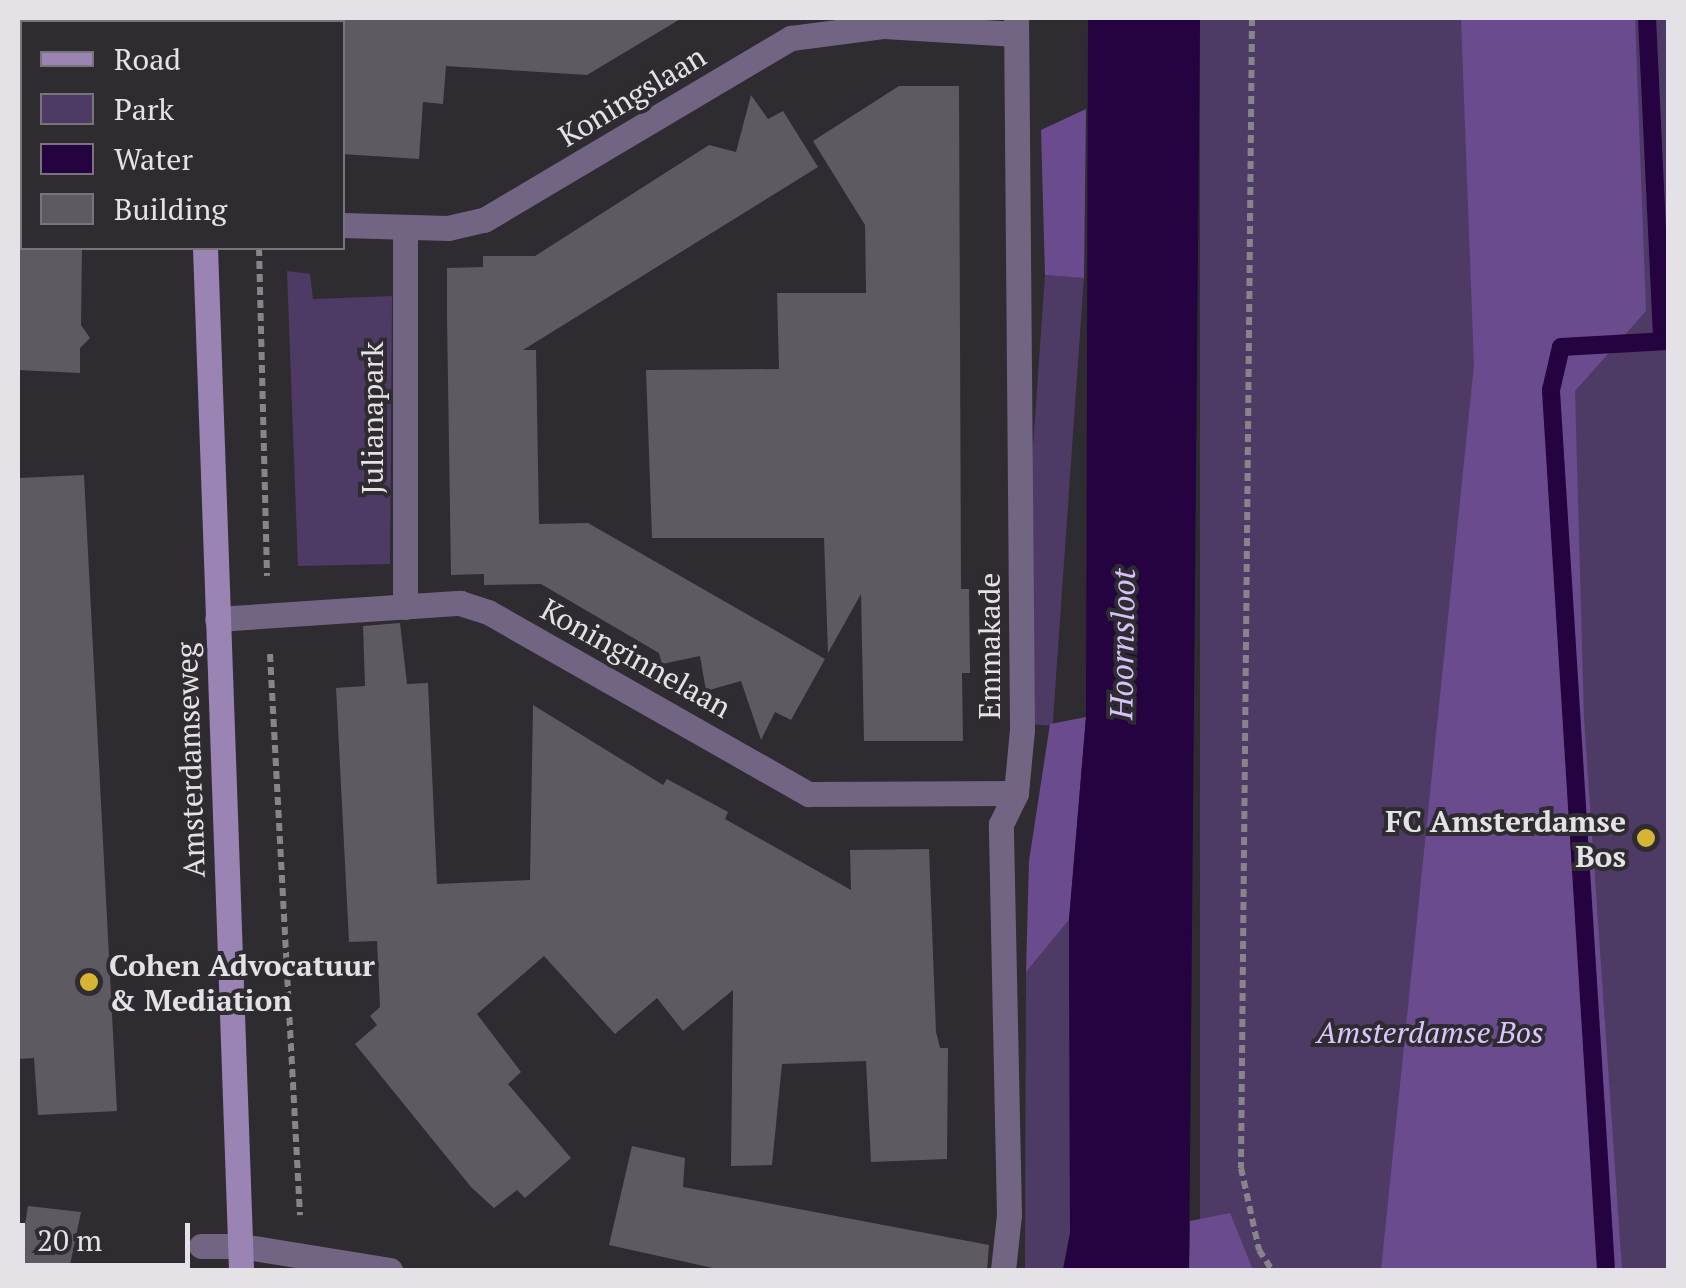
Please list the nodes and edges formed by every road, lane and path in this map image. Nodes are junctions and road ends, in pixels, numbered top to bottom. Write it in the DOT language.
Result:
graph roads {
  1 [pos="1252,18"];
  2 [pos="1016,26"];
  3 [pos="345,225"];
  4 [pos="405,229"];
  5 [pos="205,250"];
  6 [pos="259,250"];
  7 [pos="405,607"];
  8 [pos="268,616"];
  9 [pos="217,619"];
  10 [pos="1016,794"];
  11 [pos="202,1246"];
  12 [pos="302,1254"];
  13 [pos="241,1258"];
  14 [pos="390,1270"];
  15 [pos="1003,1270"];
  16 [pos="1272,1270"];
  1 -- 16 [label="path"];
  2 -- 4 [label="street, Koningslaan"];
  2 -- 10 [label="street, Emmakade"];
  3 -- 4 [label="street, Koningslaan"];
  4 -- 7 [label="street, Julianapark"];
  5 -- 9 [label="main road, Amsterdamseweg"];
  6 -- 8 [label="path"];
  7 -- 8 [label="street, Koninginnelaan"];
  7 -- 10 [label="street, Koninginnelaan"];
  8 -- 9 [label="street, Koninginnelaan"];
  8 -- 12 [label="path"];
  9 -- 13 [label="main road, Amsterdamseweg"];
  10 -- 15 [label="street, Emmakade"];
  11 -- 13 [label="street"];
  12 -- 13 [label="street"];
  12 -- 14 [label="street"];
}
